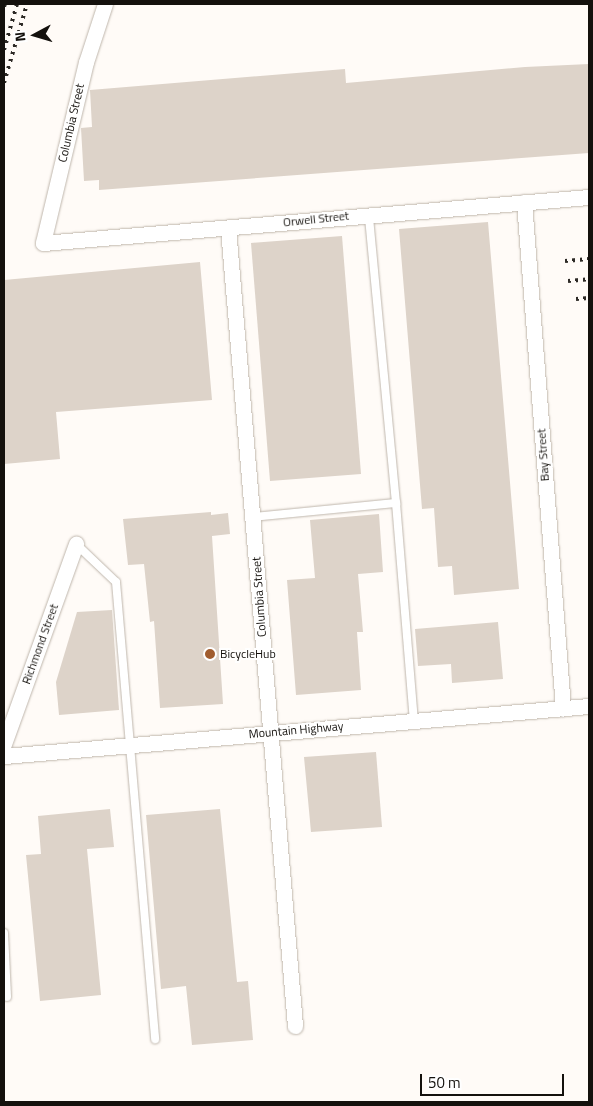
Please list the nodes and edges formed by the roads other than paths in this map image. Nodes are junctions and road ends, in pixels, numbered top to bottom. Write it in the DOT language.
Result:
graph roads {
  1 [pos="105,4"];
  2 [pos="589,196"];
  3 [pos="524,202"];
  4 [pos="368,214"];
  5 [pos="228,228"];
  6 [pos="43,243"];
  7 [pos="396,503"];
  8 [pos="253,517"];
  9 [pos="76,544"];
  10 [pos="589,706"];
  11 [pos="563,708"];
  12 [pos="414,721"];
  13 [pos="269,732"];
  14 [pos="4,744"];
  15 [pos="129,745"];
  16 [pos="4,756"];
  17 [pos="4,933"];
  18 [pos="7,997"];
  19 [pos="295,1026"];
  20 [pos="155,1040"];
  1 -- 6 [label="street, Columbia Street"];
  2 -- 3 [label="street, Orwell Street"];
  3 -- 4 [label="street, Orwell Street"];
  3 -- 11 [label="street, Bay Street"];
  4 -- 5 [label="street, Orwell Street"];
  4 -- 7 [label="lane"];
  5 -- 6 [label="street, Orwell Street"];
  5 -- 8 [label="street, Columbia Street"];
  7 -- 8 [label="lane"];
  7 -- 12 [label="lane"];
  8 -- 13 [label="street, Columbia Street"];
  9 -- 14 [label="street, Richmond Street"];
  9 -- 15 [label="lane"];
  10 -- 11 [label="street, Mountain Highway"];
  11 -- 12 [label="street, Mountain Highway"];
  12 -- 13 [label="street, Mountain Highway"];
  13 -- 15 [label="street, Mountain Highway"];
  13 -- 19 [label="street, Columbia Street"];
  15 -- 16 [label="street, Mountain Highway"];
  15 -- 20 [label="lane"];
  17 -- 18 [label="lane"];
}
